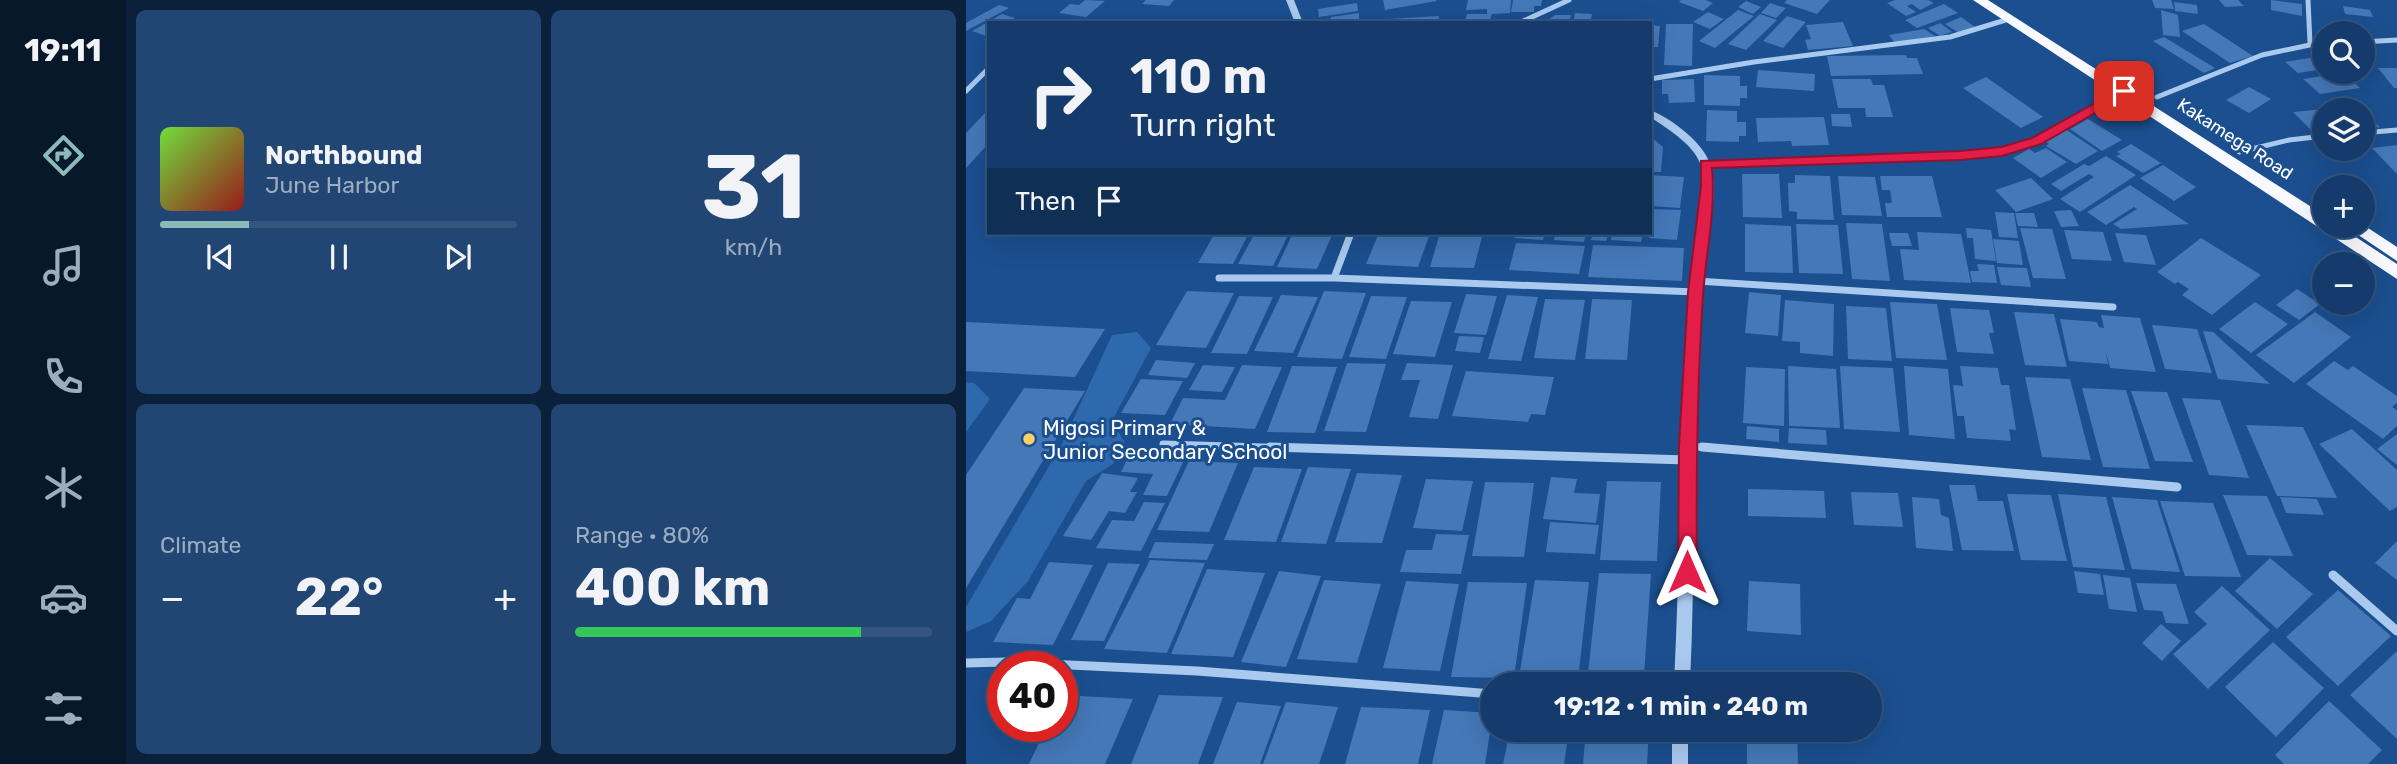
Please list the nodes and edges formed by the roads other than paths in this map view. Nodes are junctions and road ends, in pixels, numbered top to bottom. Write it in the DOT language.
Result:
graph roads {
  1 [pos="1290,0"];
  2 [pos="1569,0"];
  3 [pos="1979,0"];
  4 [pos="1995,0"];
  5 [pos="2308,0"];
  6 [pos="2009,19"];
  7 [pos="1298,21"];
  8 [pos="1523,21"];
  9 [pos="2397,40"];
  10 [pos="2375,41"];
  11 [pos="2310,43"];
  12 [pos="987,70"];
  13 [pos="1652,79"];
  14 [pos="966,91"];
  15 [pos="2124,91"];
  16 [pos="2157,97"];
  17 [pos="1652,114"];
  18 [pos="2397,130"];
  19 [pos="2375,132"];
  20 [pos="2312,137"];
  21 [pos="2239,152"];
  22 [pos="1706,164"];
  23 [pos="2312,199"];
  24 [pos="2312,216"];
  25 [pos="1350,235"];
  26 [pos="2346,238"];
  27 [pos="2371,238"];
  28 [pos="2397,255"];
  29 [pos="2397,272"];
  30 [pos="1219,278"];
  31 [pos="1334,278"];
  32 [pos="1697,287"];
  33 [pos="2113,307"];
  34 [pos="1163,444"];
  35 [pos="1687,446"];
  36 [pos="1687,460"];
  37 [pos="2177,487"];
  38 [pos="2333,575"];
  39 [pos="2397,631"];
  40 [pos="966,663"];
  41 [pos="1683,672"];
  42 [pos="1480,693"];
  43 [pos="1681,742"];
  44 [pos="1680,764"];
  1 -- 7 [label="street"];
  2 -- 8 [label="street"];
  3 -- 6 [label="highway, Kakamega Road"];
  4 -- 16 [label="highway, Kakamega Road"];
  5 -- 11 [label="street"];
  6 -- 13 [label="street"];
  6 -- 15 [label="highway, Kakamega Road"];
  9 -- 10 [label="street"];
  11 -- 16 [label="street"];
  12 -- 14 [label="street"];
  15 -- 22 [label="street"];
  15 -- 24 [label="highway, Kakamega Road"];
  16 -- 21 [label="highway, Kakamega Road"];
  17 -- 22 [label="street"];
  18 -- 19 [label="street"];
  20 -- 21 [label="street"];
  21 -- 23 [label="highway, Kakamega Road"];
  22 -- 32 [label="street"];
  25 -- 31 [label="street"];
  26 -- 29 [label="highway, Kakamega Road"];
  27 -- 28 [label="highway"];
  30 -- 31 [label="street"];
  31 -- 32 [label="street"];
  32 -- 33 [label="street"];
  32 -- 35 [label="street"];
  34 -- 36 [label="street"];
  35 -- 36 [label="street"];
  35 -- 37 [label="street"];
  36 -- 41 [label="street"];
  38 -- 39 [label="street"];
  40 -- 42 [label="street"];
  43 -- 44 [label="street"];
}
